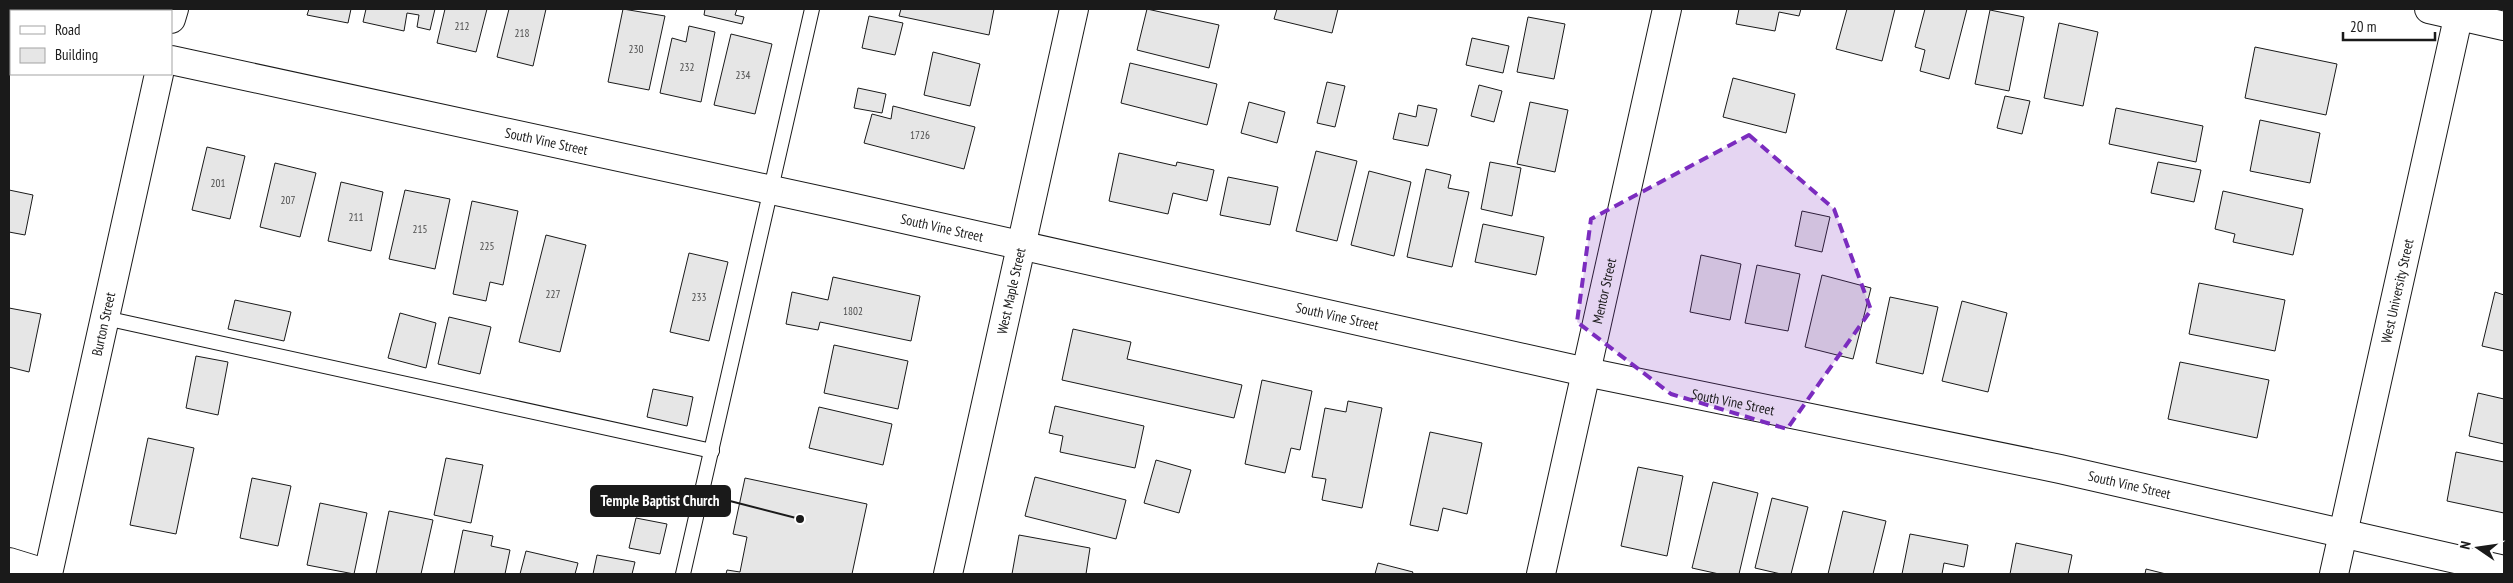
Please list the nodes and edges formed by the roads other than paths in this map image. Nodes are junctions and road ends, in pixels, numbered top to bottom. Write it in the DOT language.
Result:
graph roads {
  1 [pos="812,9"];
  2 [pos="1074,9"];
  3 [pos="1667,9"];
  4 [pos="2429,9"];
  5 [pos="2459,12"];
  6 [pos="2504,26"];
  7 [pos="172,60"];
  8 [pos="159,75"];
  9 [pos="773,190"];
  10 [pos="1021,246"];
  11 [pos="105,318"];
  12 [pos="1586,372"];
  13 [pos="712,451"];
  14 [pos="2343,534"];
  15 [pos="9,562"];
  16 [pos="2504,570"];
  17 [pos="48,574"];
  18 [pos="683,574"];
  19 [pos="948,574"];
  20 [pos="1541,574"];
  21 [pos="2334,574"];
  1 -- 9 [label="lane"];
  2 -- 10 [label="street, West Maple Street"];
  3 -- 12 [label="street, Mentor Street"];
  4 -- 5 [label="street"];
  5 -- 6 [label="street"];
  5 -- 14 [label="street, West University Street"];
  7 -- 9 [label="street, South Vine Street"];
  8 -- 11 [label="street, Burton Street"];
  9 -- 10 [label="street, South Vine Street"];
  9 -- 13 [label="lane"];
  10 -- 12 [label="street, South Vine Street"];
  10 -- 19 [label="street, West Maple Street"];
  11 -- 13 [label="lane"];
  11 -- 17 [label="street, Burton Street"];
  12 -- 14 [label="street, South Vine Street"];
  12 -- 20 [label="street, Mentor Street"];
  13 -- 18 [label="lane"];
  14 -- 16 [label="street, South Vine Street"];
  14 -- 21 [label="street, West University Street"];
  15 -- 17 [label="street"];
}
